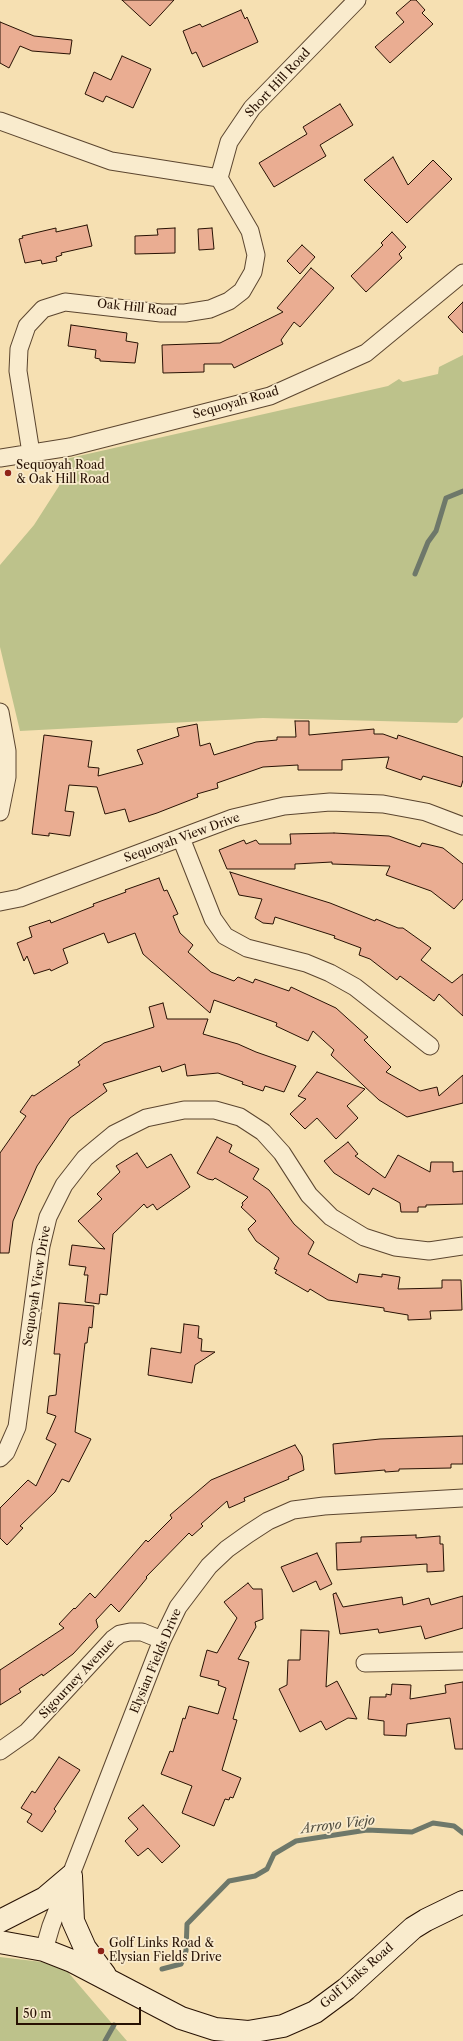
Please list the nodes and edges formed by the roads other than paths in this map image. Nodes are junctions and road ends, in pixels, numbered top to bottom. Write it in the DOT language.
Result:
graph roads {
  1 [pos="356,0"];
  2 [pos="0,121"];
  3 [pos="219,178"];
  4 [pos="463,273"];
  5 [pos="31,452"];
  6 [pos="0,458"];
  7 [pos="0,712"];
  8 [pos="0,812"];
  9 [pos="463,826"];
  10 [pos="181,838"];
  11 [pos="0,902"];
  12 [pos="430,1046"];
  13 [pos="463,1246"];
  14 [pos="0,1458"];
  15 [pos="463,1498"];
  16 [pos="162,1640"];
  17 [pos="463,1661"];
  18 [pos="365,1663"];
  19 [pos="0,1751"];
  20 [pos="71,1876"];
  21 [pos="463,1902"];
  22 [pos="0,1921"];
  23 [pos="0,1942"];
  24 [pos="44,1950"];
  25 [pos="107,1978"];
  1 -- 3 [label="street, Short Hill Road"];
  2 -- 3 [label="street"];
  3 -- 5 [label="street, Oak Hill Road"];
  4 -- 5 [label="street, Sequoyah Road"];
  5 -- 6 [label="street, Sequoyah Road"];
  7 -- 8 [label="street"];
  9 -- 10 [label="street, Sequoyah View Drive"];
  10 -- 11 [label="street, Sequoyah View Drive"];
  10 -- 12 [label="street"];
  13 -- 14 [label="street, Sequoyah View Drive"];
  15 -- 16 [label="street, Elysian Fields Drive"];
  16 -- 19 [label="street, Sigourney Avenue"];
  16 -- 20 [label="street, Elysian Fields Drive"];
  17 -- 18 [label="street"];
  20 -- 22 [label="main road"];
  20 -- 24 [label="street, Elysian Fields Drive"];
  20 -- 25 [label="main road"];
  21 -- 25 [label="main road, Golf Links Road"];
  23 -- 24 [label="main road, Golf Links Road"];
  24 -- 25 [label="main road, Golf Links Road"];
}
